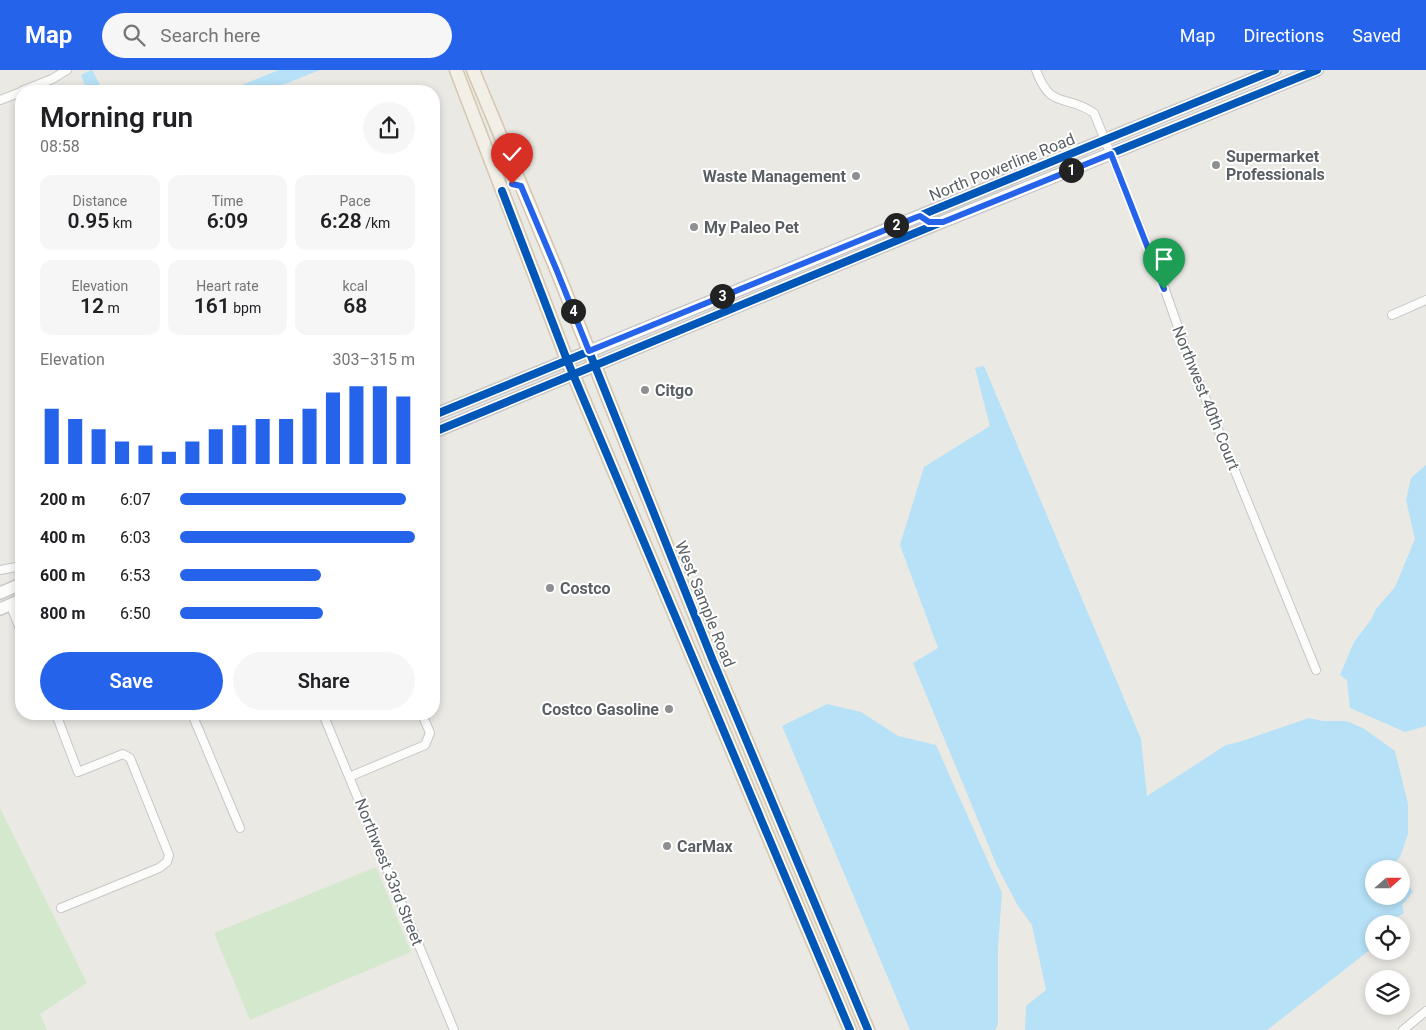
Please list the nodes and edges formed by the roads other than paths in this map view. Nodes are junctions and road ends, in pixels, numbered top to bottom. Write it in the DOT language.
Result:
graph roads {
  1 [pos="67,70"];
  2 [pos="456,70"];
  3 [pos="473,70"];
  4 [pos="1036,70"];
  5 [pos="1275,70"];
  6 [pos="1317,70"];
  7 [pos="37,85"];
  8 [pos="15,94"];
  9 [pos="0,100"];
  10 [pos="1106,140"];
  11 [pos="1111,154"];
  12 [pos="495,172"];
  13 [pos="521,186"];
  14 [pos="502,191"];
  15 [pos="530,208"];
  16 [pos="918,216"];
  17 [pos="943,222"];
  18 [pos="906,238"];
  19 [pos="763,279"];
  20 [pos="1426,300"];
  21 [pos="751,302"];
  22 [pos="1392,315"];
  23 [pos="589,351"];
  24 [pos="567,360"];
  25 [pos="595,366"];
  26 [pos="573,375"];
  27 [pos="440,412"];
  28 [pos="440,430"];
  29 [pos="15,567"];
  30 [pos="0,570"];
  31 [pos="15,587"];
  32 [pos="0,593"];
  33 [pos="10,604"];
  34 [pos="15,616"];
  35 [pos="1316,670"];
  36 [pos="58,720"];
  37 [pos="195,720"];
  38 [pos="325,720"];
  39 [pos="425,720"];
  40 [pos="349,777"];
  41 [pos="240,828"];
  42 [pos="61,908"];
  43 [pos="1426,1011"];
  44 [pos="454,1030"];
  45 [pos="850,1030"];
  46 [pos="868,1030"];
  47 [pos="1403,1030"];
  1 -- 7 [label="street"];
  2 -- 12 [label="main road, West Sample Road"];
  3 -- 13 [label="main road, West Sample Road"];
  4 -- 10 [label="street, Northwest 40th Court"];
  5 -- 10 [label="main road, North Powerline Road"];
  6 -- 11 [label="main road, North Powerline Road"];
  8 -- 9 [label="street"];
  10 -- 11 [label="street, Northwest 40th Court"];
  10 -- 16 [label="main road, North Powerline Road"];
  11 -- 17 [label="main road, North Powerline Road"];
  11 -- 35 [label="street, Northwest 40th Court"];
  12 -- 13 [label="main road"];
  12 -- 14 [label="main road, West Sample Road"];
  13 -- 15 [label="main road, West Sample Road"];
  14 -- 15 [label="main road"];
  14 -- 24 [label="main road, West Sample Road"];
  15 -- 23 [label="main road, West Sample Road"];
  16 -- 17 [label="main road"];
  16 -- 18 [label="main road"];
  16 -- 19 [label="main road, North Powerline Road"];
  17 -- 18 [label="main road, North Powerline Road"];
  18 -- 21 [label="main road, North Powerline Road"];
  19 -- 21 [label="main road"];
  19 -- 23 [label="main road, North Powerline Road"];
  20 -- 22 [label="street"];
  21 -- 25 [label="main road, North Powerline Road"];
  23 -- 24 [label="main road, North Powerline Road"];
  23 -- 25 [label="main road, West Sample Road"];
  24 -- 26 [label="main road, West Sample Road"];
  24 -- 27 [label="main road, North Powerline Road"];
  25 -- 26 [label="main road, North Powerline Road"];
  25 -- 46 [label="main road, West Sample Road"];
  26 -- 28 [label="main road, North Powerline Road"];
  26 -- 45 [label="main road, West Sample Road"];
  29 -- 30 [label="street"];
  31 -- 32 [label="main road"];
  33 -- 34 [label="street"];
  36 -- 42 [label="street"];
  37 -- 41 [label="street"];
  38 -- 40 [label="street, Northwest 33rd Street"];
  39 -- 40 [label="street"];
  40 -- 44 [label="street, Northwest 33rd Street"];
  43 -- 47 [label="street"];
}
